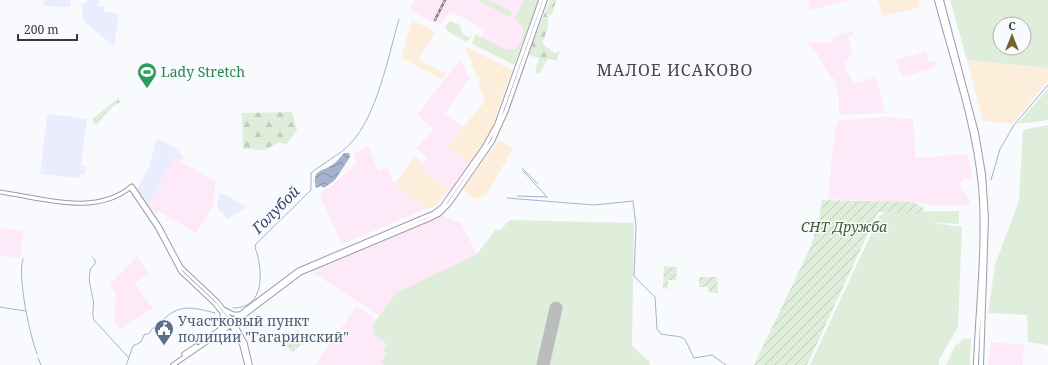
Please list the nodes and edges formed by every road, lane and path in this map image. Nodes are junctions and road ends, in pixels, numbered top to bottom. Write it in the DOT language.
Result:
graph roads {
  1 [pos="541,0"];
  2 [pos="545,0"];
  3 [pos="937,0"];
  4 [pos="941,0"];
  5 [pos="0,192"];
  6 [pos="222,309"];
  7 [pos="242,315"];
  8 [pos="232,323"];
  9 [pos="219,331"];
  10 [pos="239,332"];
  11 [pos="239,340"];
  12 [pos="169,365"];
  13 [pos="173,365"];
  14 [pos="247,365"];
  15 [pos="250,365"];
  16 [pos="976,365"];
  17 [pos="981,365"];
  1 -- 7 [label="main road"];
  2 -- 7 [label="main road"];
  3 -- 16 [label="highway"];
  4 -- 17 [label="highway"];
  5 -- 6 [label="main road"];
  6 -- 7 [label="main road"];
  6 -- 8 [label="main road"];
  6 -- 9 [label="main road"];
  7 -- 8 [label="main road"];
  7 -- 10 [label="main road"];
  8 -- 9 [label="main road"];
  8 -- 10 [label="main road"];
  8 -- 11 [label="main road"];
  9 -- 11 [label="main road"];
  9 -- 12 [label="main road"];
  9 -- 13 [label="main road"];
  10 -- 15 [label="main road"];
  11 -- 14 [label="main road"];
}
